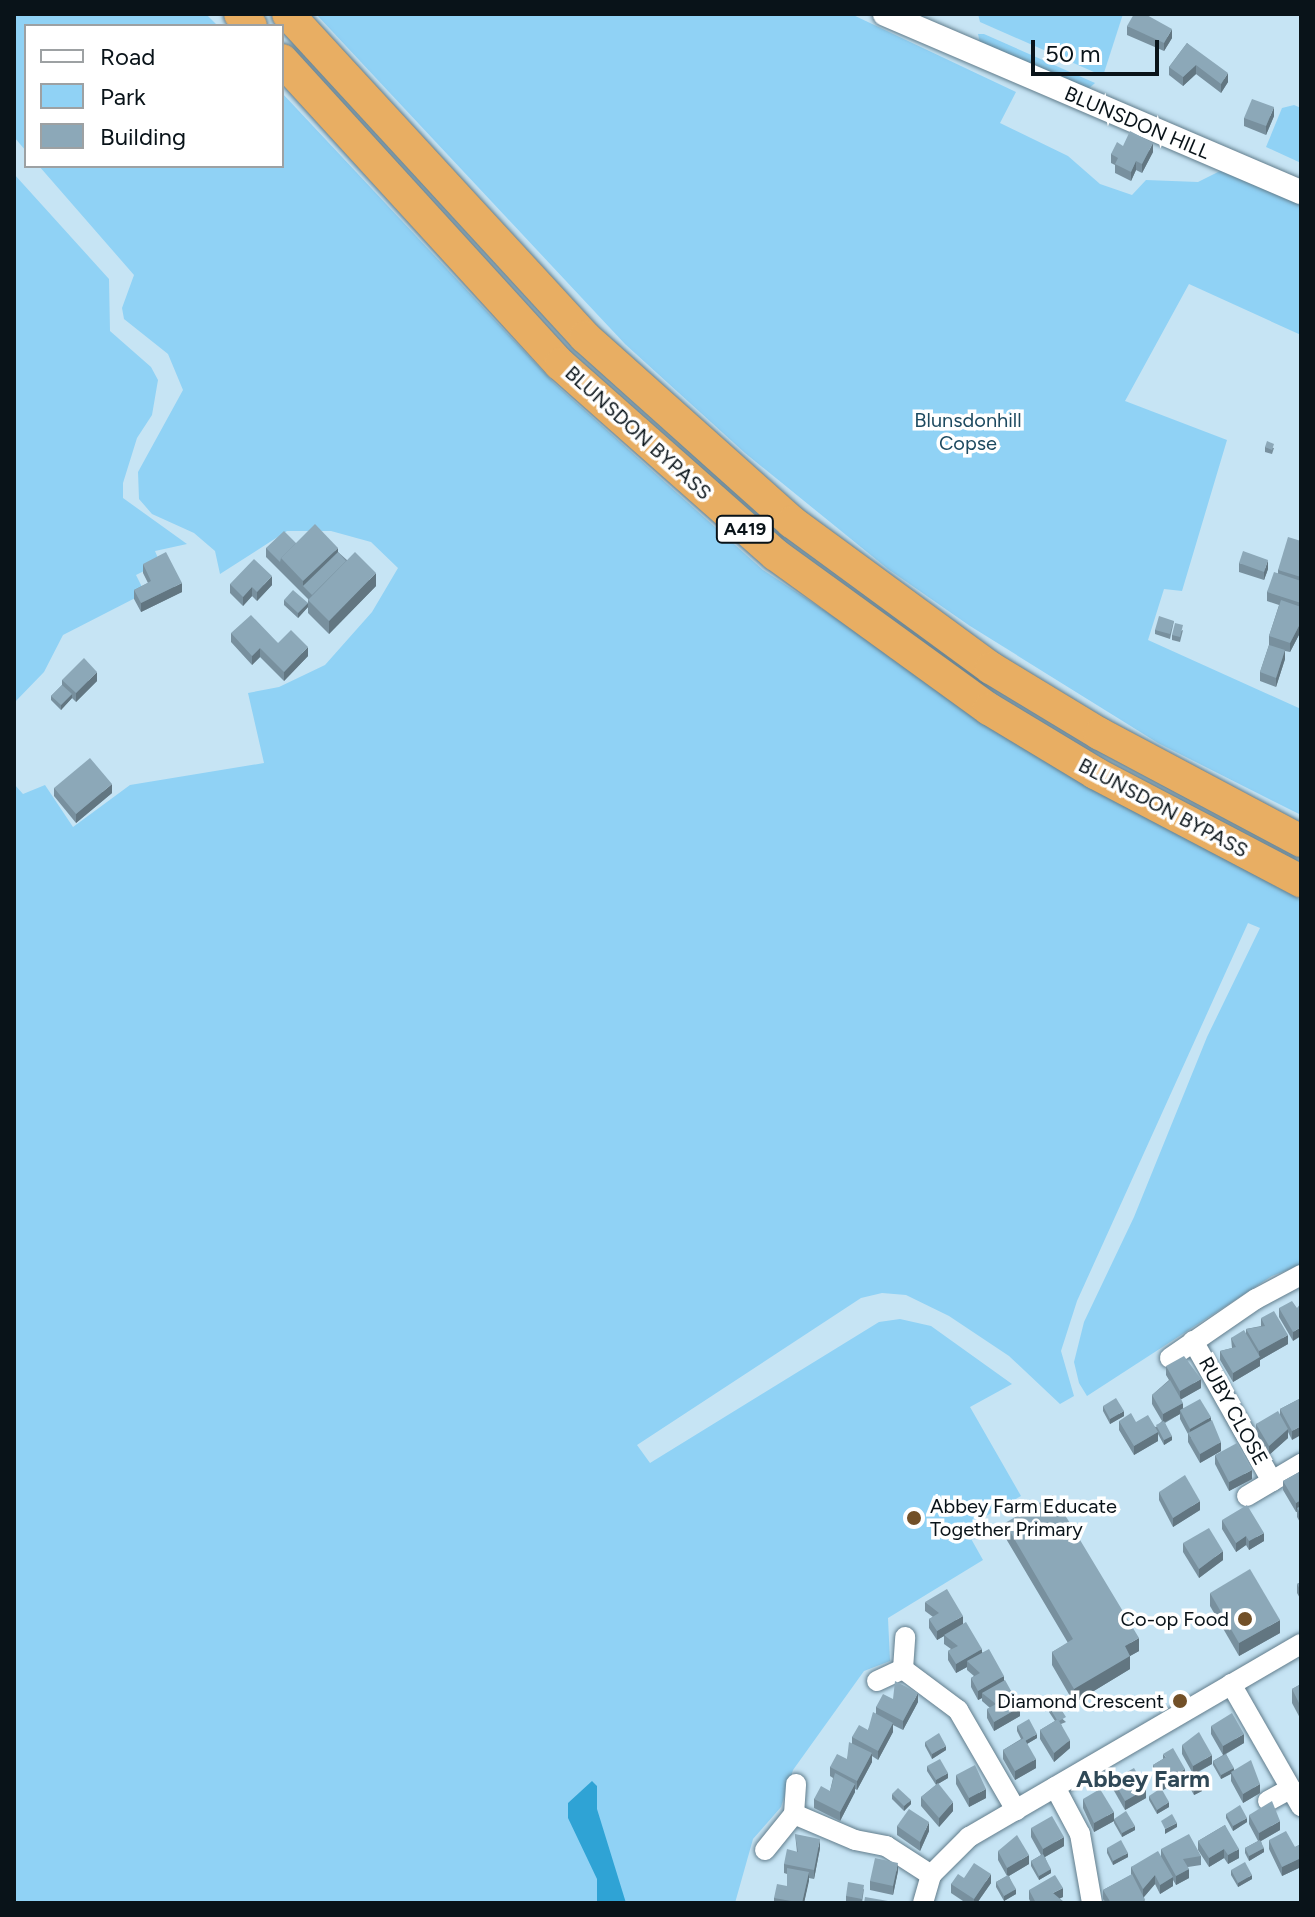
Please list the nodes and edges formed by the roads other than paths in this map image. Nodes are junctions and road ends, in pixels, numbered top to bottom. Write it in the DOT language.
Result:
graph roads {
  1 [pos="288,14"];
  2 [pos="885,14"];
  3 [pos="284,62"];
  4 [pos="1301,192"];
  5 [pos="1301,841"];
  6 [pos="1301,881"];
  7 [pos="1301,1275"];
  8 [pos="1193,1341"];
  9 [pos="1170,1358"];
  10 [pos="1301,1464"];
  11 [pos="1272,1481"];
  12 [pos="1247,1496"];
  13 [pos="905,1637"];
  14 [pos="1301,1644"];
  15 [pos="903,1669"];
  16 [pos="877,1681"];
  17 [pos="1231,1684"];
  18 [pos="796,1784"];
  19 [pos="1055,1787"];
  20 [pos="1296,1797"];
  21 [pos="1268,1801"];
  22 [pos="1016,1810"];
  23 [pos="794,1814"];
  24 [pos="765,1850"];
  25 [pos="931,1875"];
  26 [pos="923,1903"];
  27 [pos="1092,1903"];
  1 -- 5 [label="highway, BLUNSDON BYPASS / A419"];
  2 -- 4 [label="street, BLUNSDON HILL"];
  3 -- 6 [label="highway, BLUNSDON BYPASS / A419"];
  7 -- 8 [label="street, RUBY CLOSE"];
  8 -- 9 [label="street, RUBY CLOSE"];
  8 -- 11 [label="street, RUBY CLOSE"];
  10 -- 11 [label="street"];
  11 -- 12 [label="street"];
  13 -- 15 [label="street"];
  14 -- 17 [label="street"];
  15 -- 16 [label="street"];
  15 -- 22 [label="street"];
  17 -- 19 [label="street"];
  17 -- 20 [label="street"];
  18 -- 23 [label="street"];
  19 -- 22 [label="street"];
  19 -- 27 [label="street"];
  20 -- 21 [label="street"];
  22 -- 25 [label="street"];
  23 -- 24 [label="street"];
  23 -- 25 [label="street"];
  25 -- 26 [label="street"];
}
